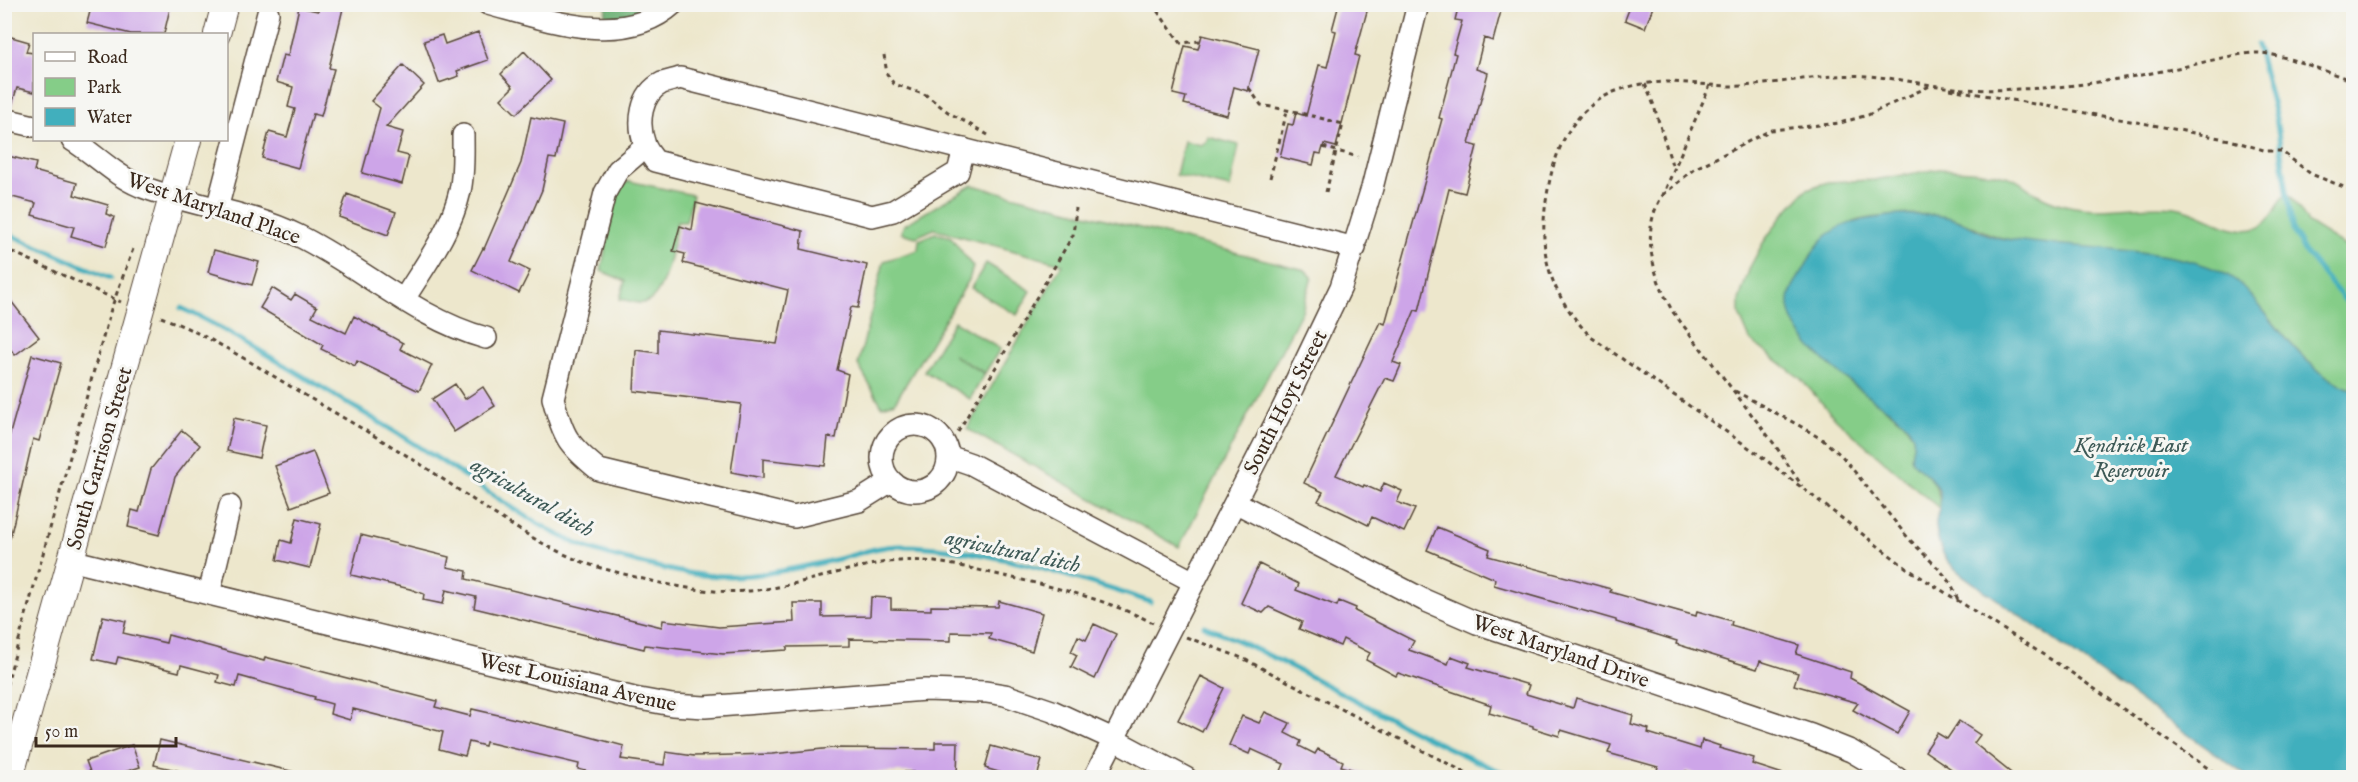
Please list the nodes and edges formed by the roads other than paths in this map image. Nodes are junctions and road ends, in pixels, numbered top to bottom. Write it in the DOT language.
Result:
graph roads {
  1 [pos="225,4"];
  2 [pos="488,4"];
  3 [pos="673,4"];
  4 [pos="1418,4"];
  5 [pos="268,13"];
  6 [pos="217,33"];
  7 [pos="4,119"];
  8 [pos="33,126"];
  9 [pos="463,135"];
  10 [pos="73,141"];
  11 [pos="188,141"];
  12 [pos="645,147"];
  13 [pos="964,149"];
  14 [pos="172,196"];
  15 [pos="217,209"];
  16 [pos="1355,248"];
  17 [pos="404,299"];
  18 [pos="486,338"];
  19 [pos="948,456"];
  20 [pos="891,481"];
  21 [pos="1235,502"];
  22 [pos="230,506"];
  23 [pos="70,560"];
  24 [pos="1194,582"];
  25 [pos="209,594"];
  26 [pos="1113,740"];
  27 [pos="10,777"];
  28 [pos="1094,777"];
  29 [pos="1186,777"];
  30 [pos="1897,777"];
  1 -- 6 [label="main road"];
  2 -- 3 [label="street"];
  4 -- 16 [label="street, South Hoyt Street"];
  5 -- 15 [label="street"];
  7 -- 8 [label="street"];
  9 -- 17 [label="street"];
  10 -- 14 [label="street, West Maryland Place"];
  11 -- 14 [label="main road, South Garrison Street"];
  12 -- 13 [label="street"];
  12 -- 13 [label="street"];
  12 -- 20 [label="street"];
  13 -- 16 [label="street"];
  14 -- 15 [label="street, West Maryland Place"];
  14 -- 23 [label="main road, South Garrison Street"];
  15 -- 17 [label="street, West Maryland Place"];
  16 -- 21 [label="street, South Hoyt Street"];
  17 -- 18 [label="street, West Maryland Place"];
  19 -- 20 [label="street"];
  19 -- 20 [label="street"];
  19 -- 24 [label="street"];
  21 -- 24 [label="street, South Hoyt Street"];
  21 -- 30 [label="street, West Maryland Drive"];
  22 -- 25 [label="street"];
  23 -- 25 [label="street, West Louisiana Avenue"];
  23 -- 27 [label="main road, South Garrison Street"];
  24 -- 26 [label="street, South Hoyt Street"];
  25 -- 26 [label="street, West Louisiana Avenue"];
  26 -- 28 [label="street, South Hoyt Street"];
  26 -- 29 [label="street, West Louisiana Avenue"];
}
